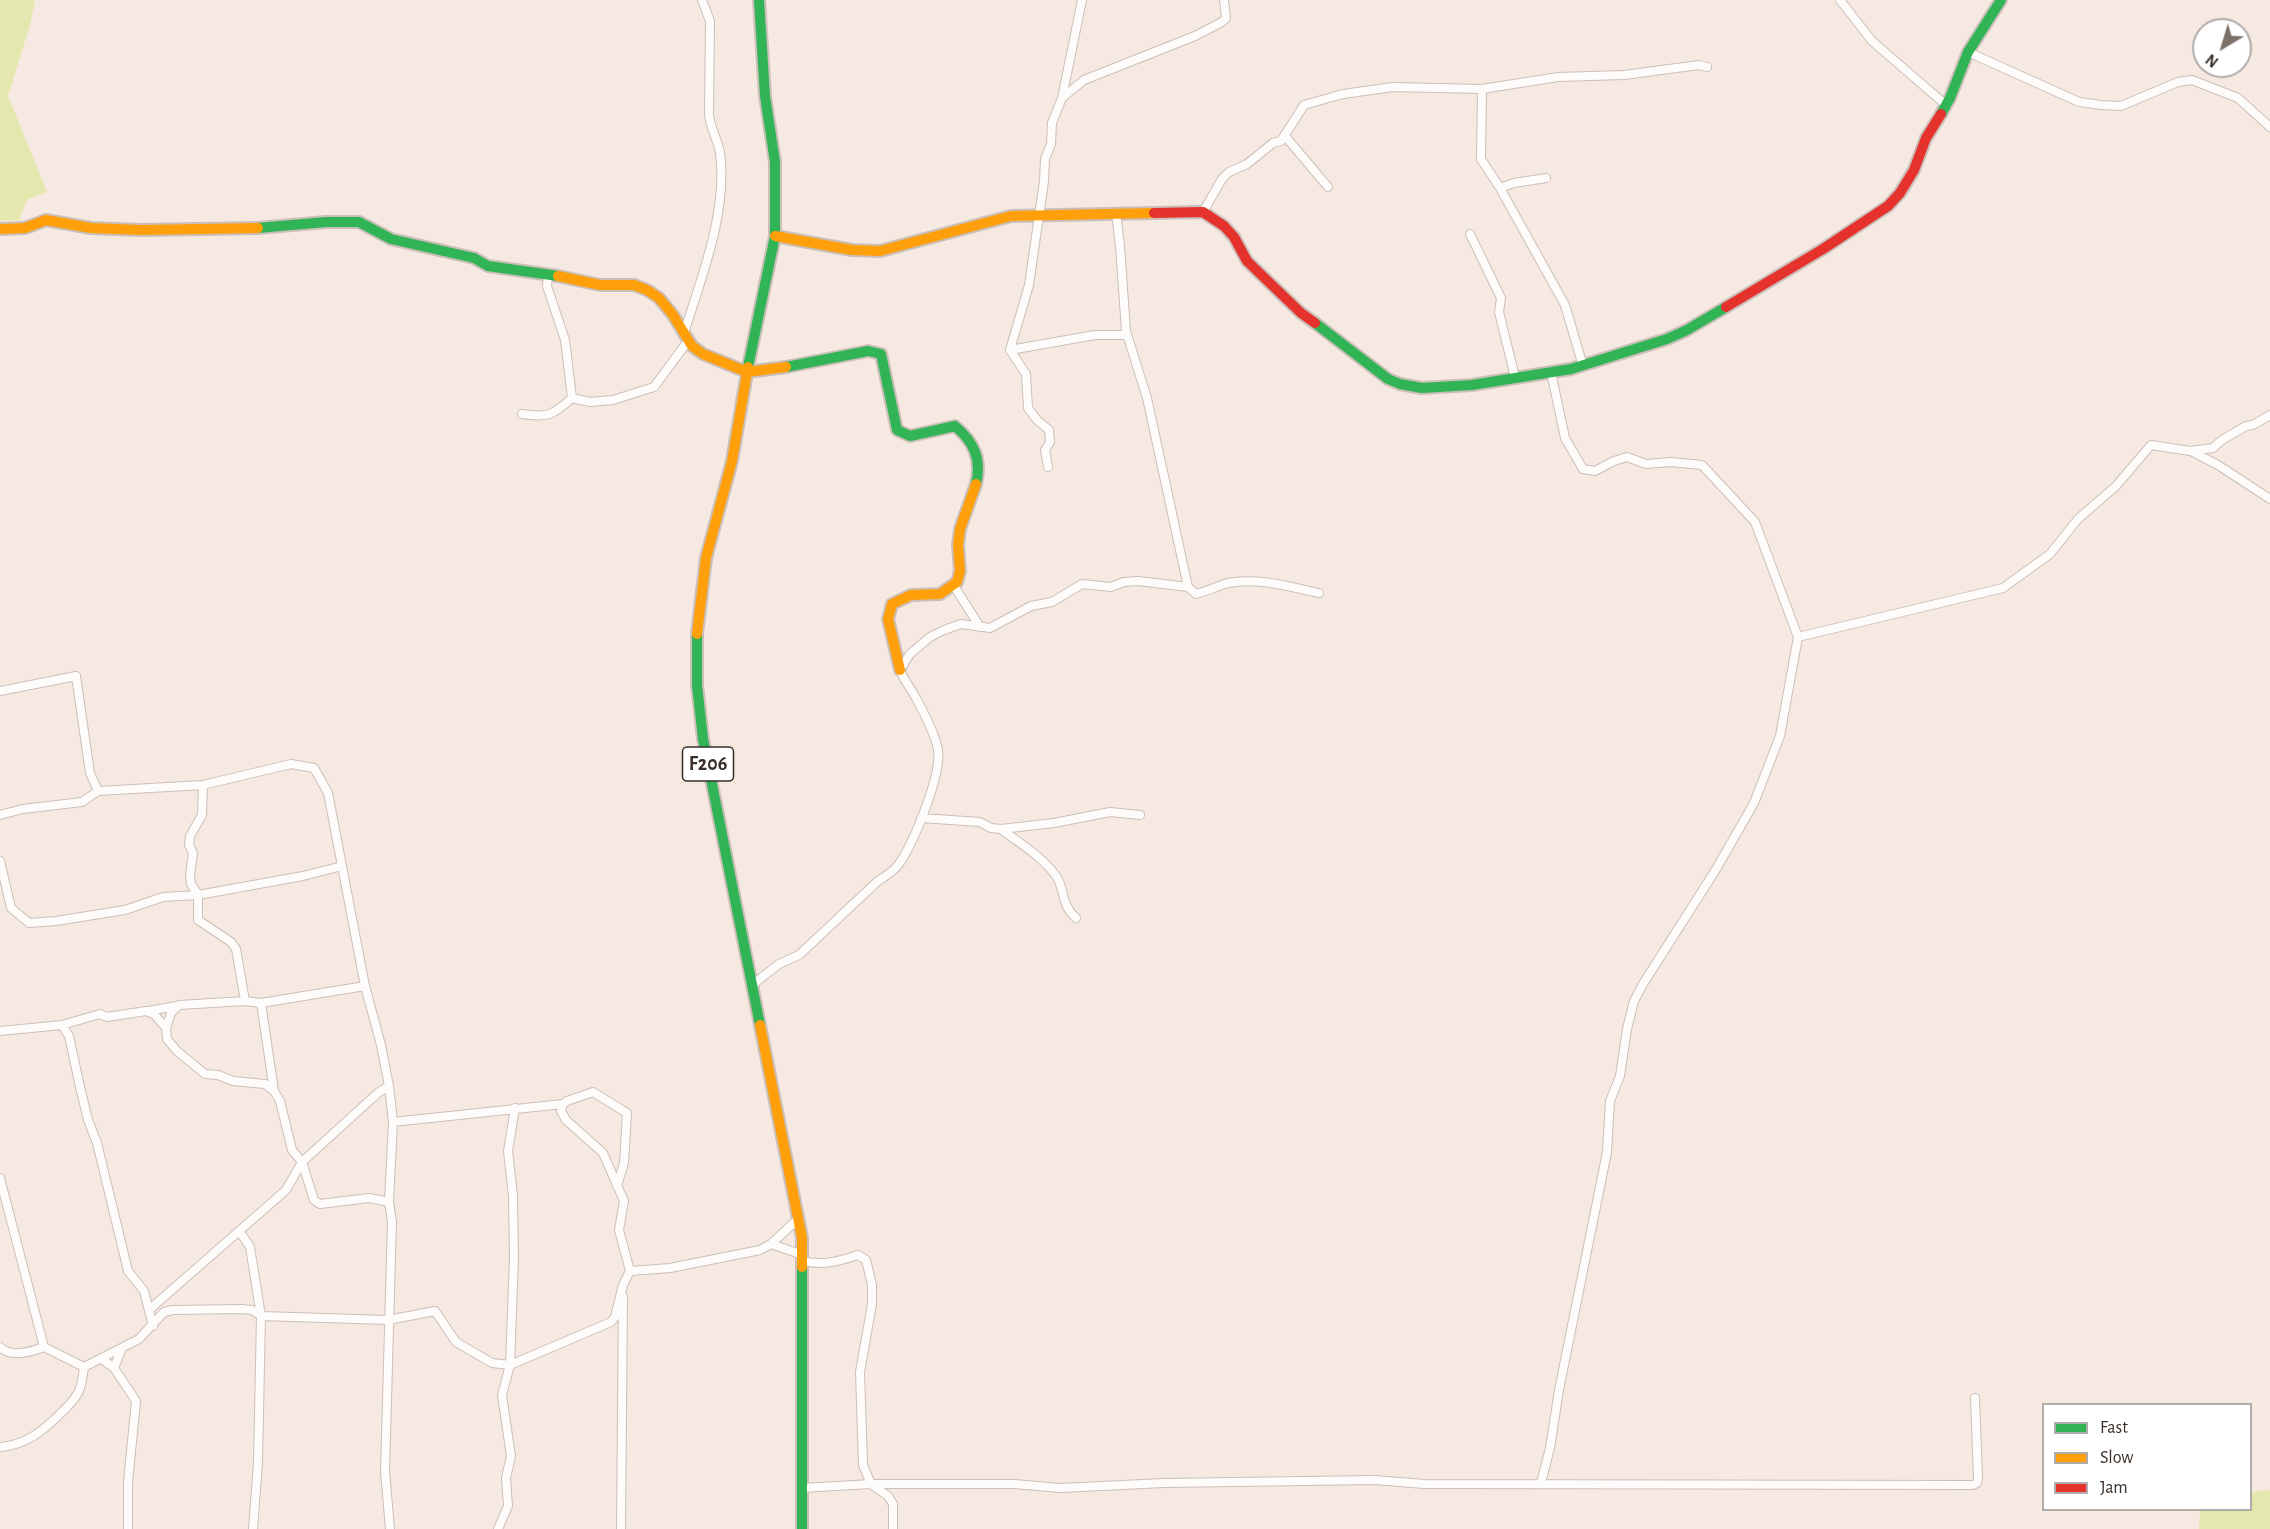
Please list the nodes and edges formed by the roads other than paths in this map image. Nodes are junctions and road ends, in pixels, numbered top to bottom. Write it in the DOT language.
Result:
graph roads {
  1 [pos="702,0"];
  2 [pos="759,0"];
  3 [pos="1082,0"];
  4 [pos="1224,0"];
  5 [pos="1840,0"];
  6 [pos="2001,0"];
  7 [pos="1968,52"];
  8 [pos="1707,67"];
  9 [pos="1482,89"];
  10 [pos="1062,98"];
  11 [pos="1946,105"];
  12 [pos="2270,127"];
  13 [pos="1285,136"];
  14 [pos="1546,178"];
  15 [pos="1328,187"];
  16 [pos="1500,188"];
  17 [pos="1203,212"];
  18 [pos="1116,213"];
  19 [pos="1040,214"];
  20 [pos="0,229"];
  21 [pos="1470,234"];
  22 [pos="775,236"];
  23 [pos="548,274"];
  24 [pos="1127,335"];
  25 [pos="686,337"];
  26 [pos="1010,351"];
  27 [pos="1583,366"];
  28 [pos="747,372"];
  29 [pos="1551,372"];
  30 [pos="1515,377"];
  31 [pos="572,398"];
  32 [pos="522,414"];
  33 [pos="2270,415"];
  34 [pos="2190,451"];
  35 [pos="1048,467"];
  36 [pos="2270,499"];
  37 [pos="954,586"];
  38 [pos="1188,586"];
  39 [pos="1319,593"];
  40 [pos="980,627"];
  41 [pos="1798,637"];
  42 [pos="900,670"];
  43 [pos="0,691"];
  44 [pos="203,785"];
  45 [pos="98,791"];
  46 [pos="0,815"];
  47 [pos="1140,815"];
  48 [pos="921,818"];
  49 [pos="1001,829"];
  50 [pos="0,861"];
  51 [pos="342,866"];
  52 [pos="198,895"];
  53 [pos="1077,918"];
  54 [pos="752,985"];
  55 [pos="365,986"];
  56 [pos="244,1001"];
  57 [pos="261,1003"];
  58 [pos="179,1005"];
  59 [pos="146,1011"];
  60 [pos="62,1025"];
  61 [pos="165,1028"];
  62 [pos="0,1031"];
  63 [pos="389,1086"];
  64 [pos="274,1090"];
  65 [pos="563,1104"];
  66 [pos="515,1108"];
  67 [pos="393,1122"];
  68 [pos="302,1162"];
  69 [pos="0,1178"];
  70 [pos="617,1186"];
  71 [pos="389,1202"];
  72 [pos="799,1218"];
  73 [pos="240,1232"];
  74 [pos="771,1244"];
  75 [pos="803,1258"];
  76 [pos="630,1271"];
  77 [pos="623,1285"];
  78 [pos="150,1309"];
  79 [pos="164,1312"];
  80 [pos="261,1316"];
  81 [pos="388,1320"];
  82 [pos="153,1326"];
  83 [pos="0,1347"];
  84 [pos="44,1347"];
  85 [pos="122,1348"];
  86 [pos="102,1359"];
  87 [pos="510,1365"];
  88 [pos="84,1367"];
  89 [pos="114,1368"];
  90 [pos="1975,1398"];
  91 [pos="0,1447"];
  92 [pos="871,1484"];
  93 [pos="1541,1484"];
  94 [pos="801,1488"];
  95 [pos="128,1529"];
  96 [pos="253,1529"];
  97 [pos="390,1529"];
  98 [pos="498,1529"];
  99 [pos="621,1529"];
  100 [pos="801,1529"];
  101 [pos="893,1529"];
  1 -- 25 [label="street"];
  2 -- 22 [label="street, F206"];
  3 -- 10 [label="street"];
  4 -- 10 [label="street"];
  5 -- 11 [label="street"];
  6 -- 7 [label="street"];
  7 -- 11 [label="street"];
  7 -- 12 [label="street"];
  8 -- 9 [label="street"];
  9 -- 13 [label="street"];
  9 -- 16 [label="street"];
  10 -- 19 [label="street"];
  11 -- 27 [label="street"];
  13 -- 15 [label="street"];
  13 -- 17 [label="street"];
  14 -- 16 [label="street"];
  16 -- 27 [label="street"];
  17 -- 18 [label="street"];
  17 -- 30 [label="street"];
  18 -- 19 [label="street"];
  18 -- 24 [label="street"];
  19 -- 22 [label="street"];
  19 -- 26 [label="street"];
  20 -- 23 [label="street"];
  21 -- 30 [label="street"];
  22 -- 28 [label="street, F206"];
  23 -- 25 [label="street"];
  23 -- 31 [label="street"];
  24 -- 26 [label="street"];
  24 -- 38 [label="street"];
  25 -- 28 [label="street"];
  25 -- 31 [label="street"];
  26 -- 35 [label="street"];
  27 -- 29 [label="street"];
  28 -- 37 [label="street"];
  28 -- 54 [label="street, F206"];
  29 -- 30 [label="street"];
  29 -- 41 [label="street"];
  31 -- 32 [label="street"];
  33 -- 34 [label="street"];
  34 -- 36 [label="street"];
  34 -- 41 [label="street"];
  37 -- 40 [label="street"];
  37 -- 42 [label="street"];
  38 -- 39 [label="street"];
  38 -- 40 [label="street"];
  40 -- 42 [label="street"];
  41 -- 93 [label="street"];
  42 -- 48 [label="street"];
  43 -- 45 [label="street"];
  44 -- 45 [label="street"];
  44 -- 51 [label="street"];
  44 -- 52 [label="street"];
  45 -- 46 [label="street"];
  47 -- 49 [label="street"];
  48 -- 49 [label="street"];
  48 -- 54 [label="street"];
  49 -- 53 [label="street"];
  50 -- 52 [label="street"];
  51 -- 52 [label="street"];
  51 -- 55 [label="street"];
  52 -- 56 [label="street"];
  54 -- 72 [label="street, F206"];
  55 -- 57 [label="street"];
  55 -- 63 [label="street"];
  56 -- 57 [label="street"];
  56 -- 58 [label="street"];
  57 -- 64 [label="street"];
  58 -- 59 [label="street"];
  58 -- 61 [label="street"];
  59 -- 60 [label="street"];
  59 -- 61 [label="street"];
  60 -- 62 [label="street"];
  60 -- 78 [label="street"];
  61 -- 64 [label="street"];
  63 -- 67 [label="street"];
  63 -- 68 [label="street"];
  64 -- 68 [label="street"];
  65 -- 66 [label="street"];
  65 -- 70 [label="street"];
  65 -- 70 [label="street"];
  66 -- 67 [label="street"];
  66 -- 87 [label="street"];
  67 -- 71 [label="street"];
  68 -- 71 [label="street"];
  68 -- 73 [label="street"];
  69 -- 84 [label="street"];
  70 -- 76 [label="street"];
  71 -- 81 [label="street"];
  72 -- 74 [label="street"];
  72 -- 75 [label="street, F206"];
  73 -- 78 [label="street"];
  73 -- 80 [label="street"];
  74 -- 75 [label="street"];
  74 -- 76 [label="street"];
  75 -- 92 [label="street"];
  75 -- 94 [label="street, F206"];
  76 -- 77 [label="street"];
  77 -- 87 [label="street"];
  77 -- 99 [label="street"];
  78 -- 79 [label="street"];
  78 -- 82 [label="street"];
  79 -- 80 [label="street"];
  79 -- 82 [label="street"];
  80 -- 81 [label="street"];
  80 -- 96 [label="street"];
  81 -- 87 [label="street"];
  81 -- 97 [label="street"];
  82 -- 85 [label="street"];
  83 -- 84 [label="street"];
  84 -- 88 [label="street"];
  85 -- 86 [label="street"];
  85 -- 89 [label="street"];
  86 -- 88 [label="street"];
  86 -- 89 [label="street"];
  87 -- 98 [label="street"];
  88 -- 91 [label="street"];
  89 -- 95 [label="street"];
  90 -- 93 [label="street"];
  92 -- 93 [label="street"];
  92 -- 94 [label="street"];
  92 -- 101 [label="street"];
  94 -- 100 [label="street, F206"];
}
